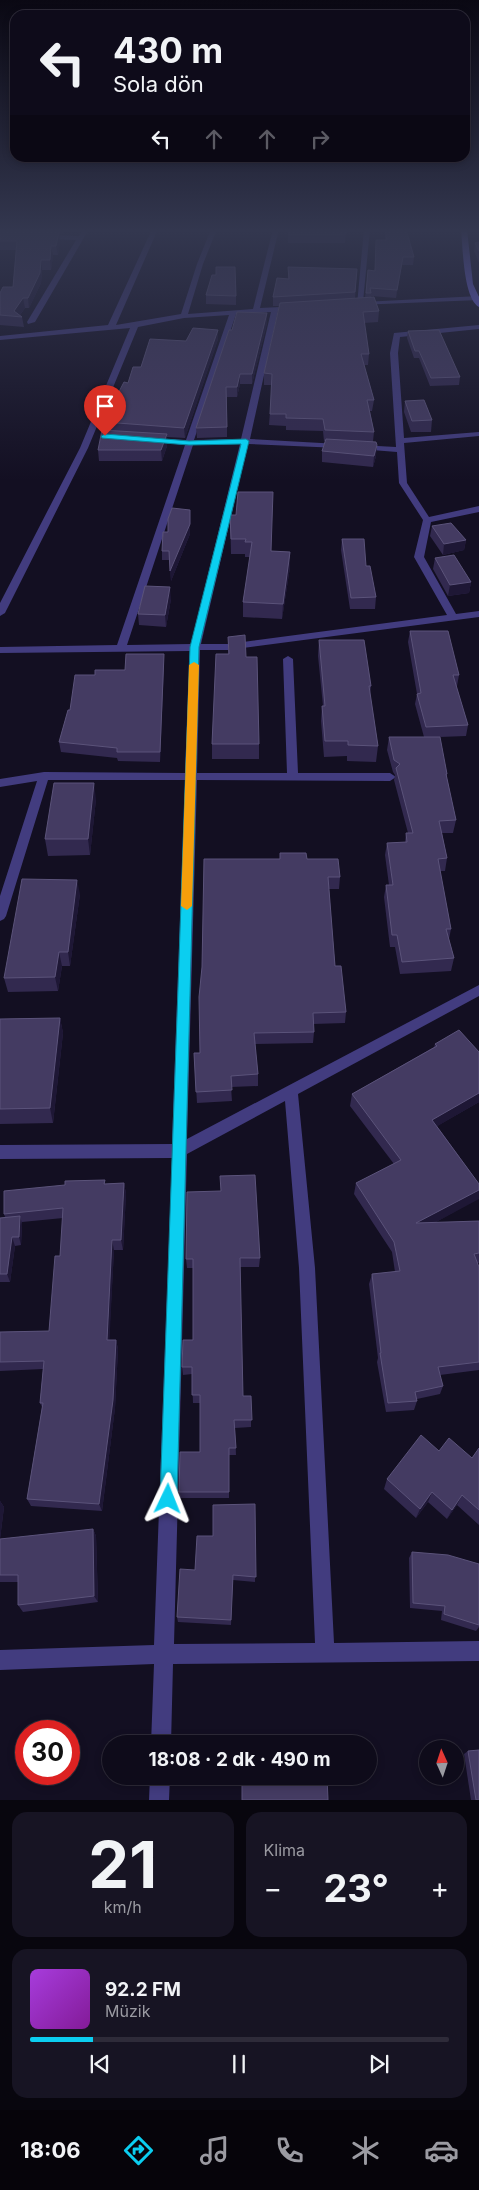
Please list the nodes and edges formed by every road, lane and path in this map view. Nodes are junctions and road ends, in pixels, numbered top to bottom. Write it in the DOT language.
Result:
graph roads {
  1 [pos="36,313"];
  2 [pos="117,313"];
  3 [pos="185,313"];
  4 [pos="221,313"];
  5 [pos="233,313"];
  6 [pos="274,313"];
  7 [pos="184,316"];
  8 [pos="31,322"];
  9 [pos="135,325"];
  10 [pos="111,327"];
  11 [pos="479,327"];
  12 [pos="0,338"];
  13 [pos="479,434"];
  14 [pos="141,440"];
  15 [pos="246,441"];
  16 [pos="189,443"];
  17 [pos="401,446"];
  18 [pos="479,509"];
  19 [pos="427,520"];
  20 [pos="0,613"];
  21 [pos="479,614"];
  22 [pos="452,617"];
  23 [pos="195,647"];
  24 [pos="121,648"];
  25 [pos="0,650"];
  26 [pos="288,660"];
  27 [pos="44,776"];
  28 [pos="191,776"];
  29 [pos="293,777"];
  30 [pos="390,777"];
  31 [pos="0,783"];
  32 [pos="0,916"];
  33 [pos="479,990"];
  34 [pos="291,1091"];
  35 [pos="179,1151"];
  36 [pos="0,1152"];
  37 [pos="479,1650"];
  38 [pos="325,1652"];
  39 [pos="164,1654"];
  40 [pos="0,1660"];
  41 [pos="161,1735"];
  42 [pos="160,1785"];
  43 [pos="159,1800"];
  1 -- 8 [label="street"];
  2 -- 10 [label="street"];
  3 -- 7 [label="street"];
  4 -- 7 [label="street"];
  5 -- 16 [label="street"];
  6 -- 15 [label="street"];
  7 -- 9 [label="street"];
  9 -- 10 [label="street"];
  9 -- 20 [label="street"];
  10 -- 12 [label="street"];
  11 -- 17 [label="street"];
  13 -- 17 [label="street"];
  14 -- 16 [label="street"];
  15 -- 16 [label="street"];
  15 -- 17 [label="street"];
  15 -- 23 [label="street"];
  16 -- 24 [label="street"];
  17 -- 19 [label="street"];
  18 -- 19 [label="street"];
  19 -- 22 [label="street"];
  21 -- 22 [label="street"];
  22 -- 23 [label="street"];
  23 -- 24 [label="street"];
  23 -- 28 [label="street"];
  24 -- 25 [label="street"];
  26 -- 29 [label="street"];
  27 -- 28 [label="street"];
  27 -- 31 [label="street"];
  27 -- 32 [label="street"];
  28 -- 29 [label="street"];
  28 -- 35 [label="street"];
  29 -- 30 [label="street"];
  33 -- 34 [label="street"];
  34 -- 35 [label="street"];
  34 -- 38 [label="street"];
  35 -- 36 [label="street"];
  35 -- 39 [label="street"];
  37 -- 38 [label="street"];
  38 -- 39 [label="street"];
  39 -- 40 [label="street"];
  39 -- 41 [label="street"];
  42 -- 43 [label="street"];
}
